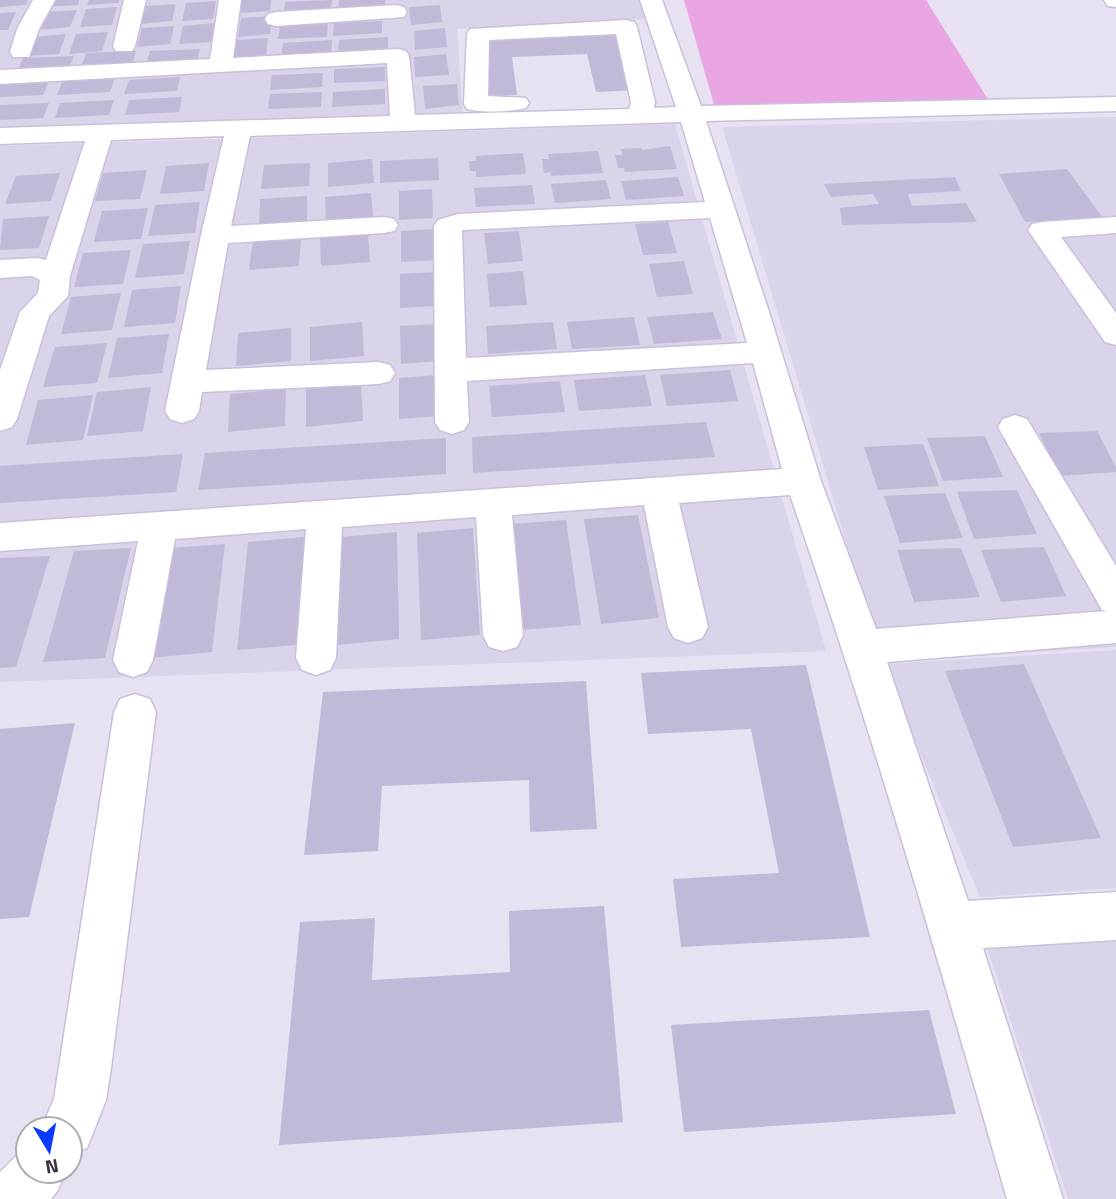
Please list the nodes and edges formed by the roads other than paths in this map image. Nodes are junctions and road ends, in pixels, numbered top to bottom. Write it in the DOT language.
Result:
graph roads {
  1 [pos="44,0"];
  2 [pos="135,0"];
  3 [pos="230,0"];
  4 [pos="651,0"];
  5 [pos="395,6"];
  6 [pos="276,19"];
  7 [pos="124,46"];
  8 [pos="21,52"];
  9 [pos="398,56"];
  10 [pos="220,67"];
  11 [pos="0,77"];
  12 [pos="1116,104"];
  13 [pos="691,114"];
  14 [pos="640,116"];
  15 [pos="531,119"];
  16 [pos="403,123"];
  17 [pos="239,128"];
  18 [pos="100,133"];
  19 [pos="0,136"];
  20 [pos="721,209"];
  21 [pos="384,225"];
  22 [pos="1116,225"];
  23 [pos="215,235"];
  24 [pos="0,269"];
  25 [pos="55,276"];
  26 [pos="1116,285"];
  27 [pos="1081,286"];
  28 [pos="35,312"];
  29 [pos="4,318"];
  30 [pos="1115,334"];
  31 [pos="765,352"];
  32 [pos="450,363"];
  33 [pos="379,373"];
  34 [pos="0,419"];
  35 [pos="452,422"];
  36 [pos="1015,427"];
  37 [pos="803,481"];
  38 [pos="659,491"];
  39 [pos="493,503"];
  40 [pos="325,514"];
  41 [pos="159,526"];
  42 [pos="0,537"];
  43 [pos="1116,599"];
  44 [pos="688,627"];
  45 [pos="1116,627"];
  46 [pos="503,635"];
  47 [pos="862,647"];
  48 [pos="316,658"];
  49 [pos="133,660"];
  50 [pos="135,712"];
  51 [pos="1116,916"];
  52 [pos="952,926"];
  53 [pos="74,1115"];
  54 [pos="26,1185"];
  55 [pos="13,1199"];
  56 [pos="1035,1199"];
  1 -- 8 [label="street"];
  2 -- 7 [label="street"];
  3 -- 10 [label="street"];
  4 -- 13 [label="street"];
  5 -- 6 [label="street"];
  5 -- 9 [label="street"];
  9 -- 10 [label="street"];
  9 -- 16 [label="street"];
  10 -- 11 [label="street"];
  12 -- 13 [label="street"];
  13 -- 14 [label="street"];
  13 -- 20 [label="street"];
  14 -- 15 [label="street"];
  14 -- 15 [label="street"];
  15 -- 16 [label="street"];
  16 -- 17 [label="street"];
  17 -- 18 [label="street"];
  17 -- 23 [label="street"];
  18 -- 19 [label="street"];
  18 -- 25 [label="street"];
  20 -- 31 [label="street"];
  20 -- 32 [label="street"];
  21 -- 23 [label="street"];
  22 -- 27 [label="street"];
  23 -- 33 [label="street"];
  24 -- 25 [label="street"];
  25 -- 28 [label="street"];
  26 -- 27 [label="street"];
  27 -- 30 [label="street"];
  28 -- 29 [label="street"];
  28 -- 34 [label="street"];
  31 -- 32 [label="street"];
  31 -- 37 [label="street"];
  32 -- 35 [label="street"];
  36 -- 43 [label="street"];
  37 -- 38 [label="street"];
  37 -- 47 [label="street"];
  38 -- 39 [label="street"];
  38 -- 44 [label="street"];
  39 -- 40 [label="street"];
  39 -- 46 [label="street"];
  40 -- 41 [label="street"];
  40 -- 48 [label="street"];
  41 -- 42 [label="street"];
  41 -- 49 [label="street"];
  45 -- 47 [label="street"];
  47 -- 52 [label="street"];
  50 -- 53 [label="street"];
  51 -- 52 [label="street"];
  52 -- 56 [label="street"];
  54 -- 55 [label="street"];
}
